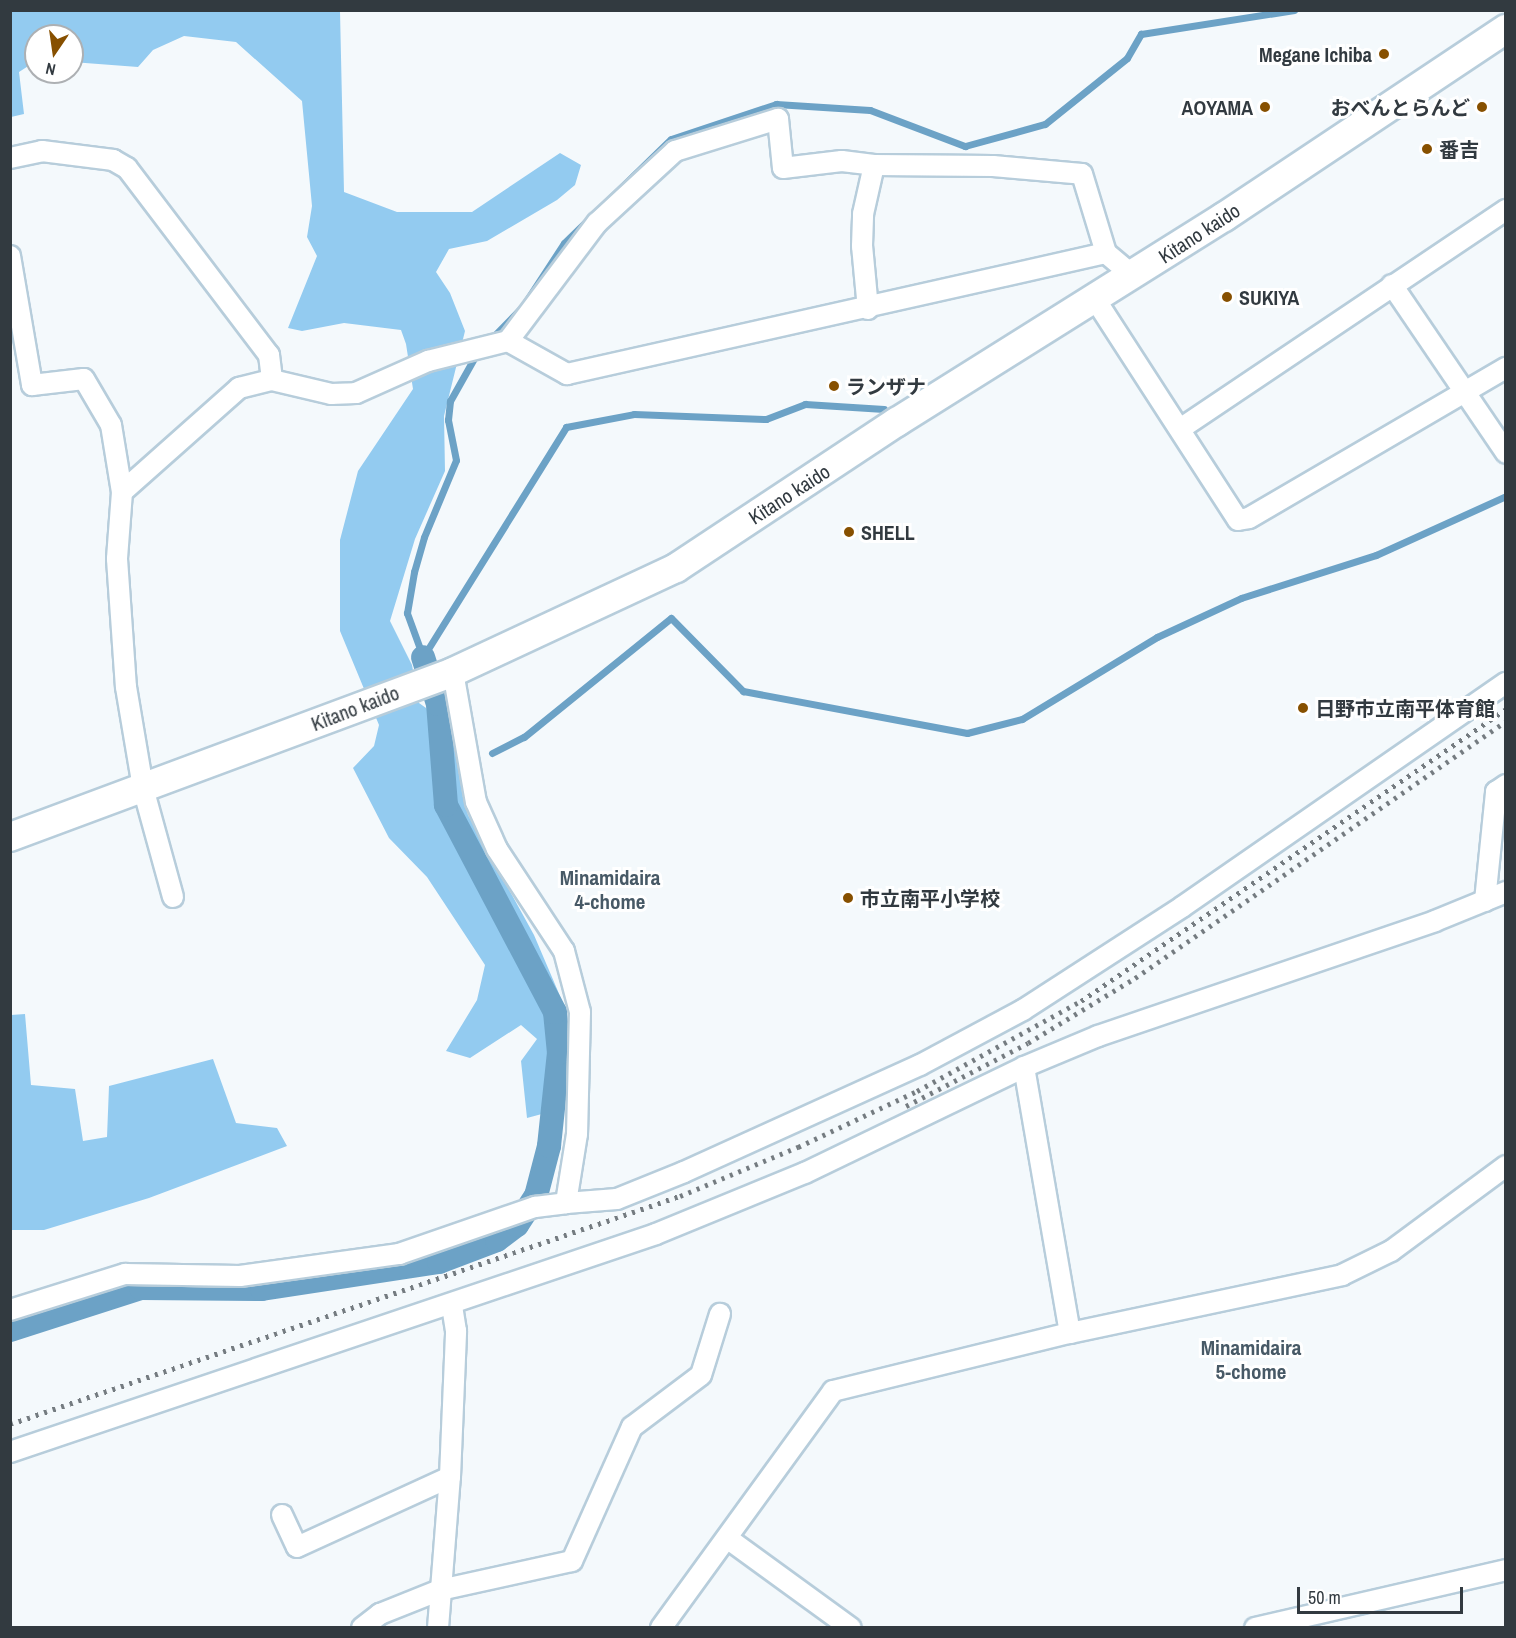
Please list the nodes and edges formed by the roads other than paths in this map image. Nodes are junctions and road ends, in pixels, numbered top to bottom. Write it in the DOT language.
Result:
graph roads {
  1 [pos="1506,29"];
  2 [pos="10,158"];
  3 [pos="874,165"];
  4 [pos="1506,210"];
  5 [pos="1106,253"];
  6 [pos="10,256"];
  7 [pos="1133,276"];
  8 [pos="13,279"];
  9 [pos="1392,285"];
  10 [pos="1095,299"];
  11 [pos="868,309"];
  12 [pos="499,342"];
  13 [pos="1506,368"];
  14 [pos="272,380"];
  15 [pos="1466,394"];
  16 [pos="1180,429"];
  17 [pos="1506,453"];
  18 [pos="122,492"];
  19 [pos="449,673"];
  20 [pos="1506,683"];
  21 [pos="1506,785"];
  22 [pos="143,788"];
  23 [pos="10,837"];
  24 [pos="1506,892"];
  25 [pos="172,897"];
  26 [pos="1485,901"];
  27 [pos="1024,1067"];
  28 [pos="1506,1166"];
  29 [pos="566,1203"];
  30 [pos="452,1305"];
  31 [pos="10,1310"];
  32 [pos="720,1314"];
  33 [pos="1070,1334"];
  34 [pos="10,1452"];
  35 [pos="450,1477"];
  36 [pos="282,1515"];
  37 [pos="727,1538"];
  38 [pos="1506,1570"];
  39 [pos="440,1590"];
  40 [pos="362,1628"];
  41 [pos="438,1628"];
  42 [pos="661,1628"];
  43 [pos="851,1628"];
  44 [pos="1256,1628"];
  1 -- 7 [label="main road, Kitano kaido"];
  2 -- 14 [label="street"];
  3 -- 5 [label="street"];
  3 -- 11 [label="street"];
  3 -- 12 [label="street"];
  4 -- 9 [label="street"];
  5 -- 7 [label="street"];
  5 -- 11 [label="street"];
  6 -- 8 [label="street"];
  7 -- 10 [label="main road, Kitano kaido"];
  8 -- 18 [label="street"];
  9 -- 15 [label="street"];
  9 -- 16 [label="street"];
  10 -- 16 [label="street"];
  10 -- 19 [label="main road, Kitano kaido"];
  11 -- 12 [label="street"];
  12 -- 14 [label="street"];
  13 -- 15 [label="street"];
  14 -- 18 [label="street"];
  15 -- 16 [label="street"];
  15 -- 17 [label="street"];
  18 -- 22 [label="street"];
  19 -- 22 [label="main road, Kitano kaido"];
  19 -- 29 [label="street"];
  20 -- 29 [label="street"];
  21 -- 26 [label="street"];
  22 -- 23 [label="main road, Kitano kaido"];
  22 -- 25 [label="street"];
  24 -- 26 [label="street"];
  26 -- 27 [label="street"];
  27 -- 30 [label="street"];
  27 -- 33 [label="street"];
  28 -- 33 [label="street"];
  29 -- 31 [label="street"];
  30 -- 34 [label="street"];
  30 -- 35 [label="street"];
  32 -- 39 [label="street"];
  33 -- 37 [label="street"];
  35 -- 36 [label="street"];
  35 -- 39 [label="street"];
  37 -- 42 [label="street"];
  37 -- 43 [label="street"];
  38 -- 44 [label="street"];
  39 -- 40 [label="street"];
  39 -- 41 [label="street"];
}
